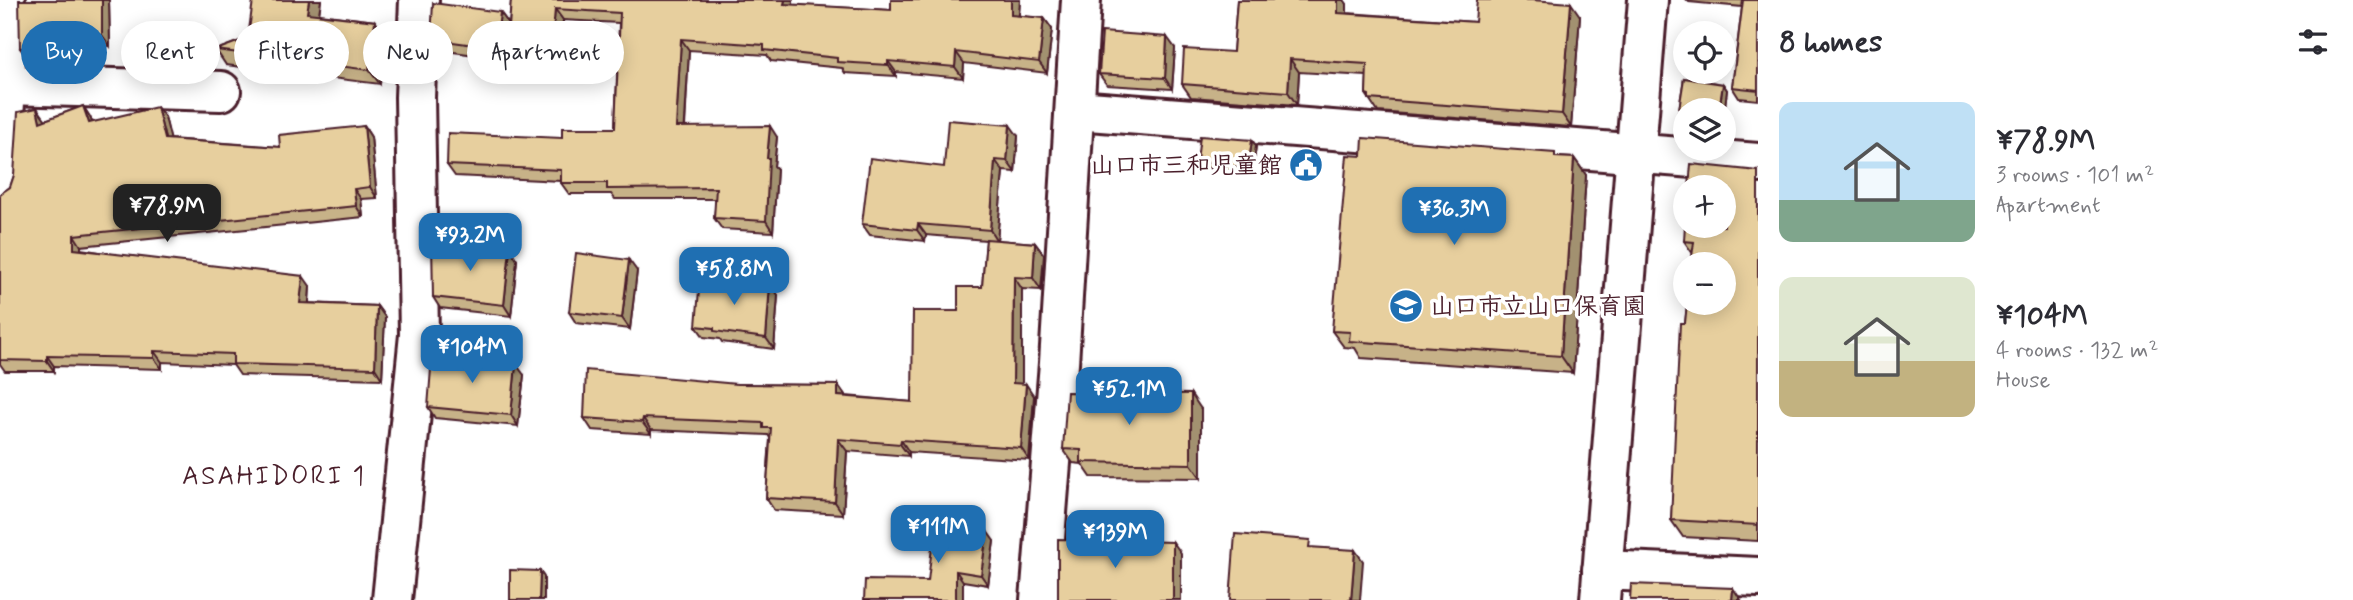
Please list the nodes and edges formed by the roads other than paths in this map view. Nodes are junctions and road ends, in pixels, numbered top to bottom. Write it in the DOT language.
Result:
graph roads {
  1 [pos="5,0"];
  2 [pos="419,0"];
  3 [pos="1082,0"];
  4 [pos="1648,0"];
  5 [pos="6,85"];
  6 [pos="221,91"];
  7 [pos="1076,110"];
  8 [pos="1636,154"];
  9 [pos="1758,163"];
  10 [pos="0,185"];
  11 [pos="1758,577"];
  12 [pos="1601,585"];
  13 [pos="392,600"];
  14 [pos="1040,600"];
  1 -- 5 [label="street"];
  2 -- 13 [label="street"];
  3 -- 7 [label="street"];
  4 -- 8 [label="street"];
  5 -- 6 [label="street"];
  5 -- 10 [label="street"];
  7 -- 8 [label="street"];
  7 -- 14 [label="street"];
  8 -- 9 [label="street"];
  8 -- 12 [label="street"];
  11 -- 12 [label="street"];
}
